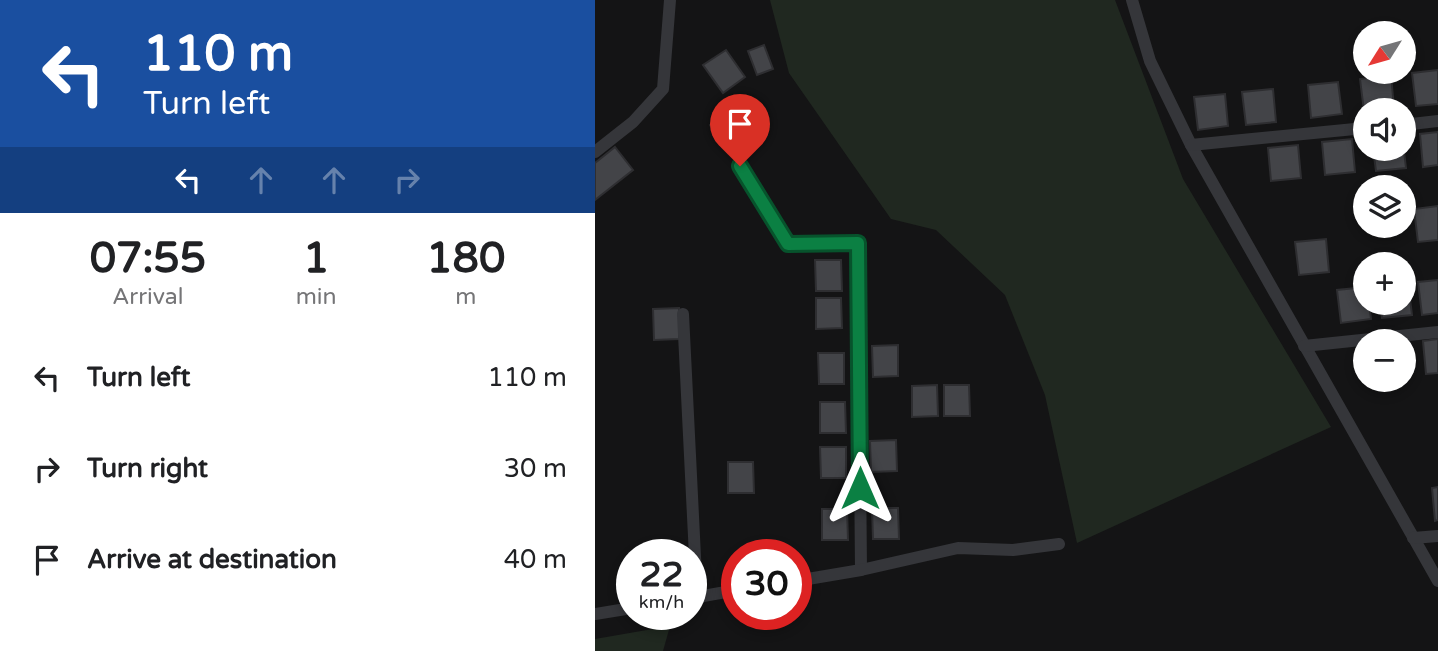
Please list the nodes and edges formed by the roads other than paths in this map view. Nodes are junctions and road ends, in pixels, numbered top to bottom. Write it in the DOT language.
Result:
graph roads {
  1 [pos="670,0"];
  2 [pos="1132,0"];
  3 [pos="1438,121"];
  4 [pos="1416,124"];
  5 [pos="1353,129"];
  6 [pos="1191,145"];
  7 [pos="595,152"];
  8 [pos="740,166"];
  9 [pos="683,314"];
  10 [pos="1438,332"];
  11 [pos="1304,346"];
  12 [pos="1438,536"];
  13 [pos="1413,538"];
  14 [pos="692,539"];
  15 [pos="1059,544"];
  16 [pos="861,570"];
  17 [pos="812,578"];
  18 [pos="1438,582"];
  19 [pos="616,611"];
  20 [pos="595,614"];
  1 -- 7 [label="street"];
  2 -- 6 [label="street"];
  3 -- 4 [label="street"];
  5 -- 6 [label="street"];
  6 -- 11 [label="street"];
  8 -- 16 [label="street"];
  9 -- 14 [label="street"];
  10 -- 11 [label="street"];
  11 -- 13 [label="street"];
  12 -- 13 [label="street"];
  13 -- 18 [label="street"];
  15 -- 16 [label="street"];
  16 -- 17 [label="street"];
  19 -- 20 [label="street"];
}
